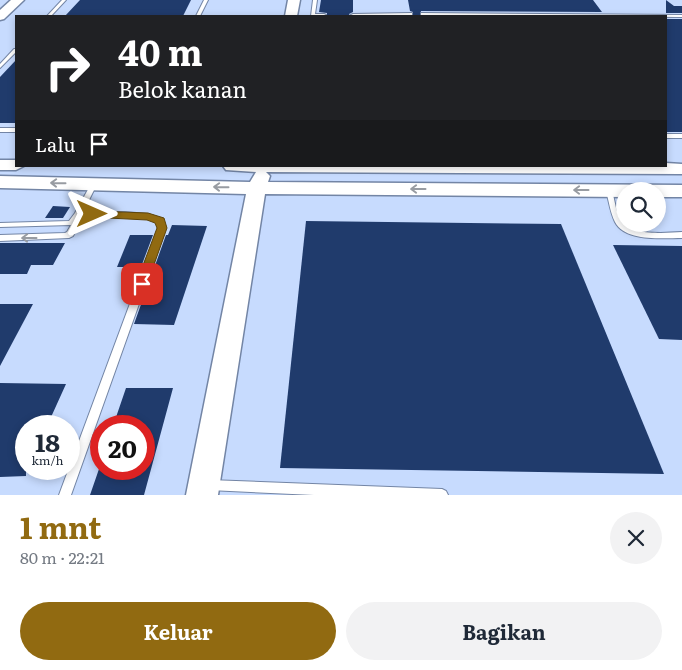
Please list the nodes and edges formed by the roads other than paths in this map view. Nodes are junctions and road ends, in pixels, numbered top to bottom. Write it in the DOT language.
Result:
graph roads {
  1 [pos="18,0"];
  2 [pos="64,0"];
  3 [pos="206,0"];
  4 [pos="294,0"];
  5 [pos="315,0"];
  6 [pos="410,14"];
  7 [pos="422,14"];
  8 [pos="50,15"];
  9 [pos="198,15"];
  10 [pos="291,15"];
  11 [pos="313,15"];
  12 [pos="353,15"];
  13 [pos="552,15"];
  14 [pos="0,16"];
  15 [pos="667,16"];
  16 [pos="682,16"];
  17 [pos="15,51"];
  18 [pos="0,67"];
  19 [pos="0,130"];
  20 [pos="15,130"];
  21 [pos="667,136"];
  22 [pos="682,136"];
  23 [pos="0,165"];
  24 [pos="15,165"];
  25 [pos="236,167"];
  26 [pos="623,168"];
  27 [pos="682,169"];
  28 [pos="262,174"];
  29 [pos="0,182"];
  30 [pos="94,184"];
  31 [pos="609,191"];
  32 [pos="682,191"];
  33 [pos="78,214"];
  34 [pos="0,225"];
  35 [pos="682,235"];
  36 [pos="0,238"];
  37 [pos="203,490"];
  38 [pos="65,495"];
  39 [pos="442,495"];
  1 -- 14 [label="street"];
  2 -- 8 [label="lane"];
  3 -- 9 [label="lane"];
  4 -- 10 [label="street"];
  5 -- 11 [label="lane"];
  6 -- 12 [label="lane"];
  7 -- 13 [label="lane"];
  15 -- 16 [label="lane"];
  17 -- 18 [label="lane"];
  19 -- 20 [label="lane"];
  21 -- 22 [label="lane"];
  23 -- 24 [label="street"];
  25 -- 28 [label="street"];
  26 -- 27 [label="street"];
  26 -- 28 [label="street"];
  28 -- 30 [label="street, one-way"];
  31 -- 28 [label="street, one-way"];
  28 -- 37 [label="street"];
  30 -- 29 [label="street, one-way"];
  30 -- 33 [label="lane"];
  31 -- 32 [label="street"];
  31 -- 35 [label="lane"];
  33 -- 34 [label="lane"];
  33 -- 36 [label="lane, one-way"];
  33 -- 38 [label="lane"];
  37 -- 39 [label="lane"];
}
